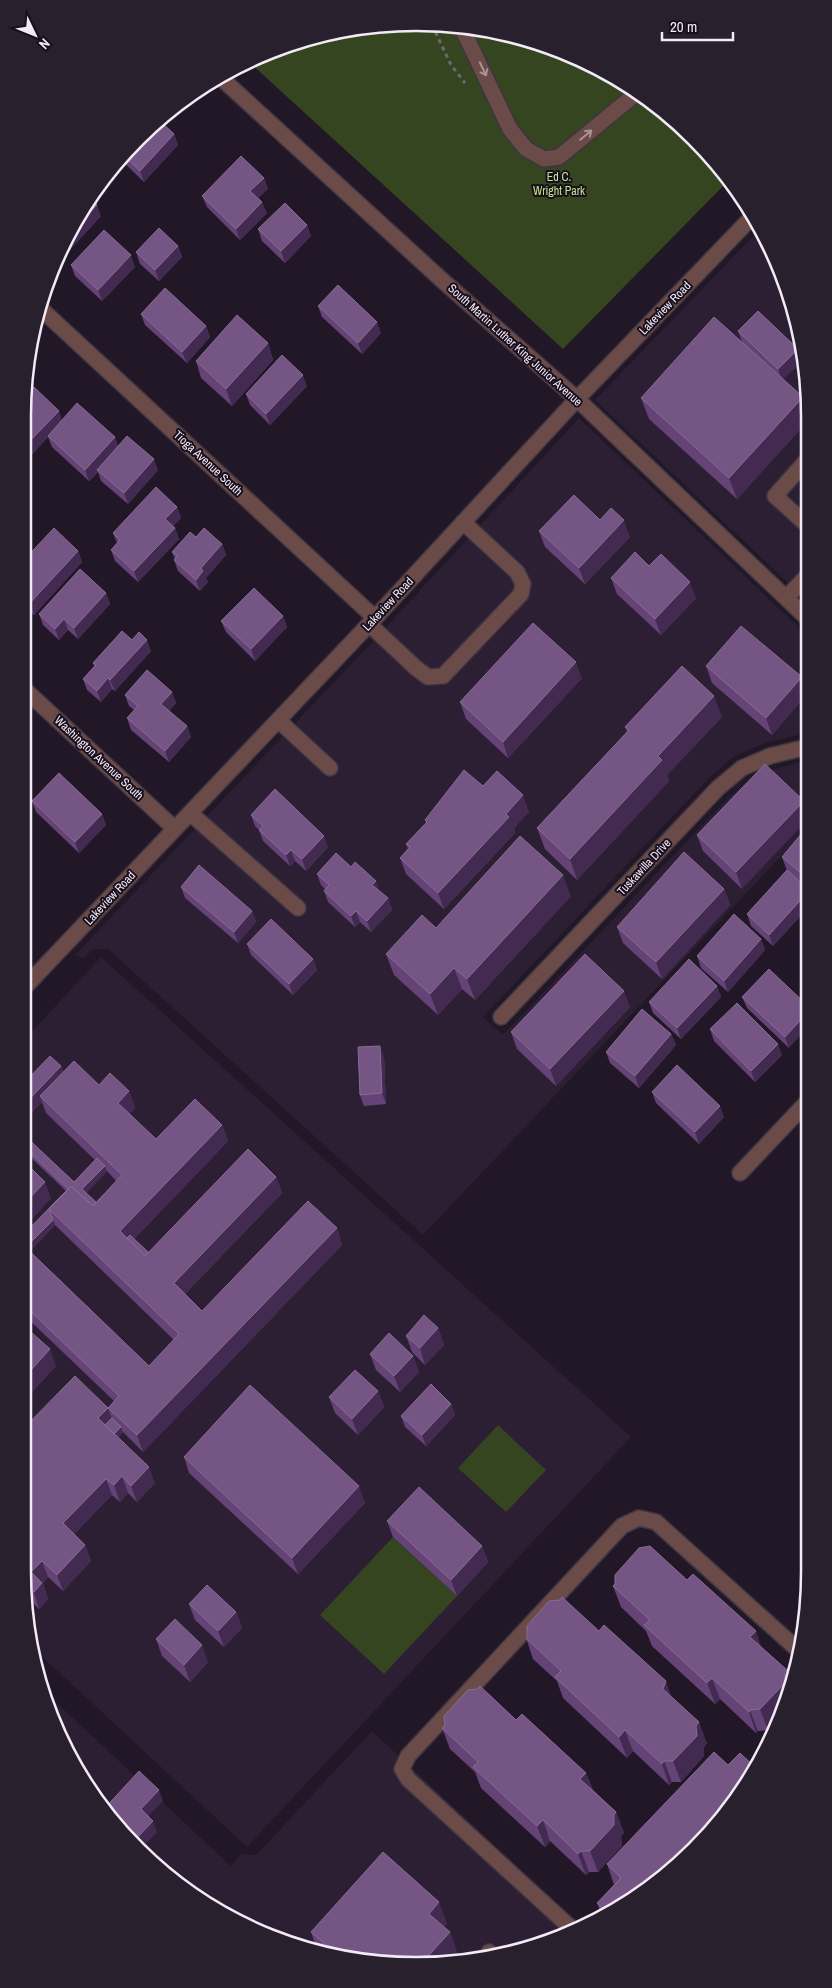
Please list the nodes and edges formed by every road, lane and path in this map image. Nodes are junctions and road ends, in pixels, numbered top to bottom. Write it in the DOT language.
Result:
graph roads {
  1 [pos="435,32"];
  2 [pos="464,35"];
  3 [pos="226,82"];
  4 [pos="470,89"];
  5 [pos="632,97"];
  6 [pos="748,222"];
  7 [pos="45,313"];
  8 [pos="576,399"];
  9 [pos="801,467"];
  10 [pos="801,520"];
  11 [pos="463,522"];
  12 [pos="801,582"];
  13 [pos="786,598"];
  14 [pos="801,612"];
  15 [pos="372,621"];
  16 [pos="31,695"];
  17 [pos="278,720"];
  18 [pos="801,748"];
  19 [pos="330,768"];
  20 [pos="190,813"];
  21 [pos="175,829"];
  22 [pos="298,908"];
  23 [pos="31,981"];
  24 [pos="502,1017"];
  25 [pos="801,1108"];
  26 [pos="740,1173"];
  27 [pos="793,1646"];
  28 [pos="568,1925"];
  1 -- 4 [label="path"];
  2 -- 5 [label="street, one-way"];
  3 -- 8 [label="street, South Martin Luther King Junior Avenue"];
  6 -- 8 [label="street, Lakeview Road"];
  7 -- 15 [label="street, Tioga Avenue South"];
  8 -- 11 [label="street, Lakeview Road"];
  8 -- 13 [label="street, South Martin Luther King Junior Avenue"];
  9 -- 10 [label="street"];
  11 -- 15 [label="street, Lakeview Road"];
  11 -- 15 [label="street, Tioga Avenue South"];
  12 -- 13 [label="street"];
  13 -- 14 [label="street, South Martin Luther King Junior Avenue"];
  15 -- 17 [label="street, Lakeview Road"];
  16 -- 21 [label="street, Washington Avenue South"];
  17 -- 19 [label="street"];
  17 -- 20 [label="street, Lakeview Road"];
  18 -- 24 [label="street, Tuskawilla Drive"];
  20 -- 21 [label="street, Lakeview Road"];
  20 -- 22 [label="street"];
  21 -- 23 [label="street, Lakeview Road"];
  25 -- 26 [label="street"];
  27 -- 28 [label="street"];
}
